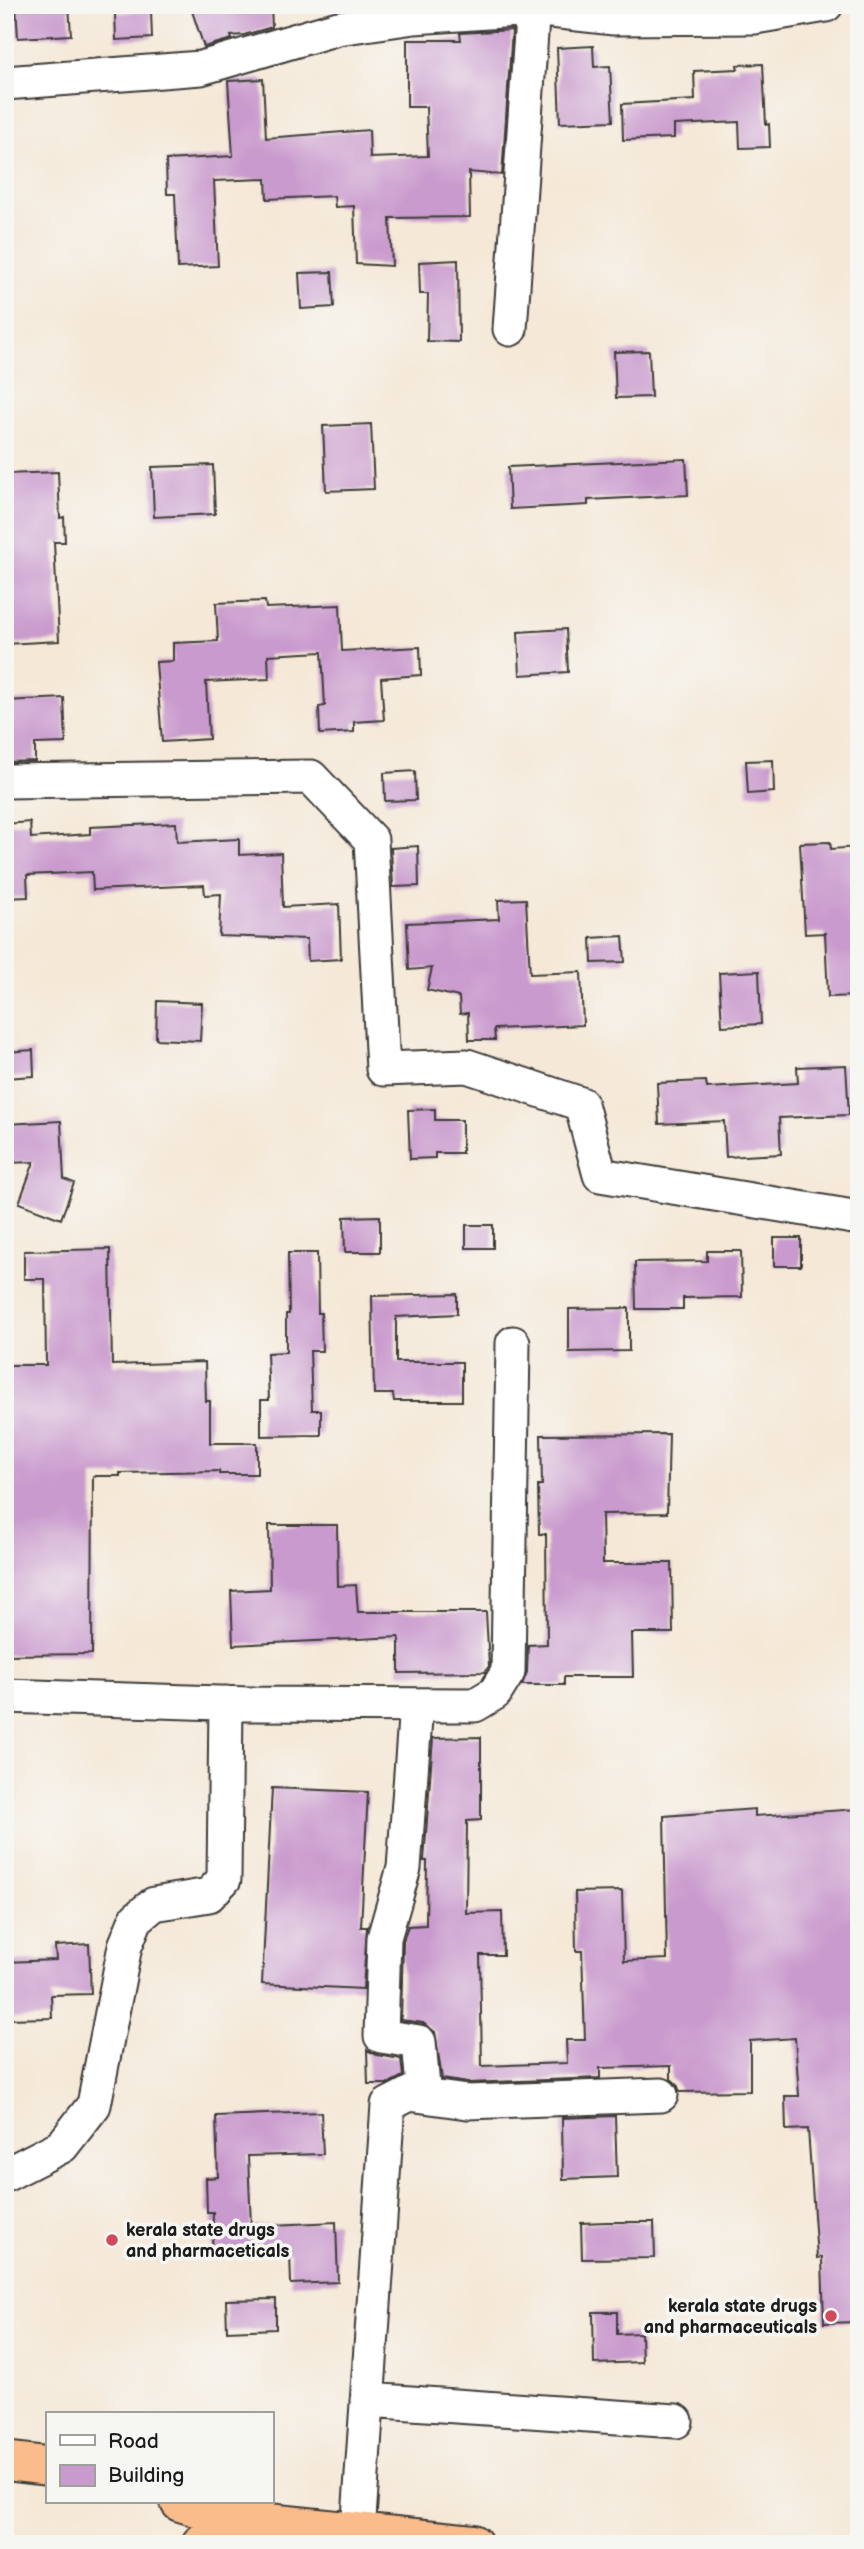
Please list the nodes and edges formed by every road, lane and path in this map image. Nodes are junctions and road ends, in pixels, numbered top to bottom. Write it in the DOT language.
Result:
graph roads {
  1 [pos="826,5"];
  2 [pos="533,7"];
  3 [pos="5,83"];
  4 [pos="510,329"];
  5 [pos="5,782"];
  6 [pos="859,1218"];
  7 [pos="513,1343"];
  8 [pos="5,1696"];
  9 [pos="226,1703"];
  10 [pos="416,1705"];
  11 [pos="409,2094"];
  12 [pos="661,2095"];
  13 [pos="5,2175"];
  14 [pos="367,2400"];
  15 [pos="677,2421"];
  16 [pos="5,2461"];
  17 [pos="46,2466"];
  18 [pos="187,2504"];
  19 [pos="240,2520"];
  20 [pos="358,2532"];
  21 [pos="201,2544"];
  22 [pos="473,2544"];
  1 -- 2 [label="street"];
  2 -- 3 [label="street"];
  2 -- 4 [label="street"];
  5 -- 6 [label="street"];
  7 -- 10 [label="street"];
  8 -- 9 [label="street"];
  9 -- 10 [label="street"];
  9 -- 13 [label="street"];
  10 -- 11 [label="street"];
  11 -- 12 [label="street"];
  11 -- 14 [label="street"];
  14 -- 15 [label="street"];
  14 -- 20 [label="street"];
  16 -- 17 [label="highway"];
  18 -- 19 [label="highway"];
  19 -- 20 [label="highway"];
  19 -- 21 [label="highway"];
  20 -- 22 [label="highway"];
}
